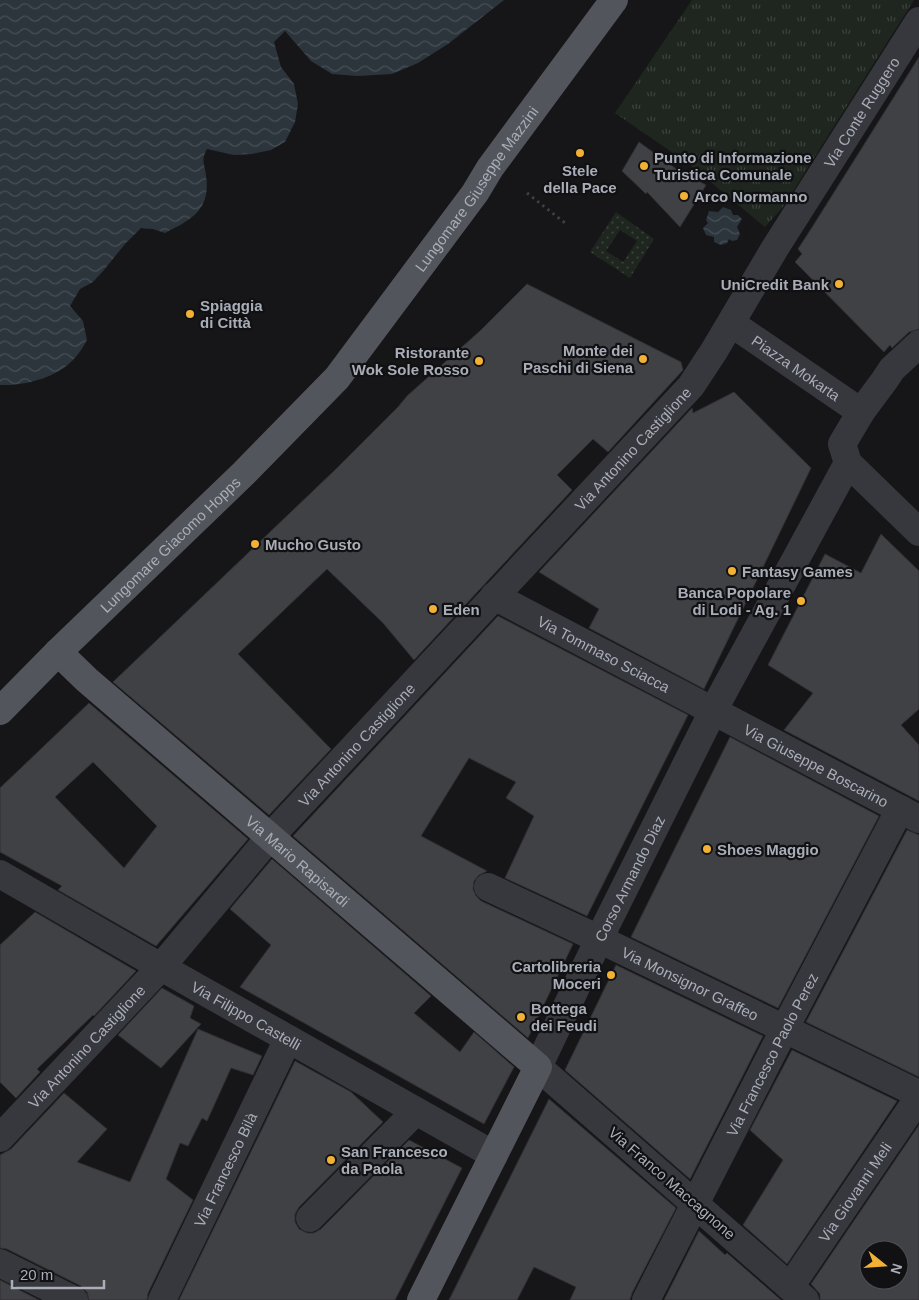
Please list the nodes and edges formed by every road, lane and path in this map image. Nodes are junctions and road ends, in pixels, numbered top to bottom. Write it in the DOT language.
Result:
graph roads {
  1 [pos="614,0"];
  2 [pos="917,35"];
  3 [pos="526,193"];
  4 [pos="565,223"];
  5 [pos="736,314"];
  6 [pos="919,344"];
  7 [pos="337,378"];
  8 [pos="861,412"];
  9 [pos="848,463"];
  10 [pos="919,532"];
  11 [pos="494,596"];
  12 [pos="58,652"];
  13 [pos="0,711"];
  14 [pos="713,711"];
  15 [pos="909,814"];
  16 [pos="270,837"];
  17 [pos="0,874"];
  18 [pos="488,887"];
  19 [pos="599,938"];
  20 [pos="161,967"];
  21 [pos="785,1028"];
  22 [pos="288,1039"];
  23 [pos="538,1067"];
  24 [pos="919,1095"];
  25 [pos="416,1111"];
  26 [pos="0,1138"];
  27 [pos="494,1155"];
  28 [pos="696,1204"];
  29 [pos="310,1218"];
  30 [pos="0,1263"];
  31 [pos="798,1294"];
  32 [pos="74,1300"];
  33 [pos="162,1300"];
  34 [pos="421,1300"];
  35 [pos="646,1300"];
  1 -- 7 [label="main road, Lungomare Giuseppe Mazzini"];
  2 -- 5 [label="street, Via Conte Ruggero"];
  3 -- 4 [label="path"];
  5 -- 8 [label="street, Piazza Mokarta"];
  5 -- 11 [label="street, Via Antonino Castiglione"];
  6 -- 8 [label="street"];
  7 -- 12 [label="main road, Lungomare Giacomo Hopps"];
  8 -- 9 [label="street"];
  9 -- 10 [label="street"];
  9 -- 14 [label="street, Corso Armando Diaz"];
  11 -- 14 [label="street, Via Tommaso Sciacca"];
  11 -- 16 [label="street, Via Antonino Castiglione"];
  12 -- 13 [label="main road, Lungomare Giacomo Hopps"];
  12 -- 16 [label="main road, Via Mario Rapisardi"];
  14 -- 15 [label="street, Via Giuseppe Boscarino"];
  14 -- 19 [label="street, Corso Armando Diaz"];
  15 -- 21 [label="street, Via Francesco Paolo Perez"];
  16 -- 20 [label="street, Via Antonino Castiglione"];
  16 -- 23 [label="main road, Via Mario Rapisardi"];
  17 -- 20 [label="street, Via Filippo Castelli"];
  18 -- 19 [label="street, Via Monsignor Graffeo"];
  19 -- 21 [label="street, Via Monsignor Graffeo"];
  19 -- 23 [label="street, Corso Armando Diaz"];
  20 -- 22 [label="street, Via Filippo Castelli"];
  20 -- 26 [label="street, Via Antonino Castiglione"];
  21 -- 24 [label="street, Via Monsignor Graffeo"];
  21 -- 28 [label="street, Via Francesco Paolo Perez"];
  22 -- 25 [label="street, Via Filippo Castelli"];
  22 -- 33 [label="street, Via Francesco Bilà"];
  23 -- 27 [label="main road, Corso Armando Diaz"];
  23 -- 28 [label="street, Via Franco Maccagnone"];
  24 -- 31 [label="street, Via Giovanni Meli"];
  25 -- 27 [label="street, Via Filippo Castelli"];
  25 -- 29 [label="street"];
  27 -- 34 [label="main road, Corso Armando Diaz"];
  28 -- 31 [label="street, Via Franco Maccagnone"];
  28 -- 35 [label="street, Via Francesco Paolo Perez"];
  30 -- 32 [label="street"];
}
